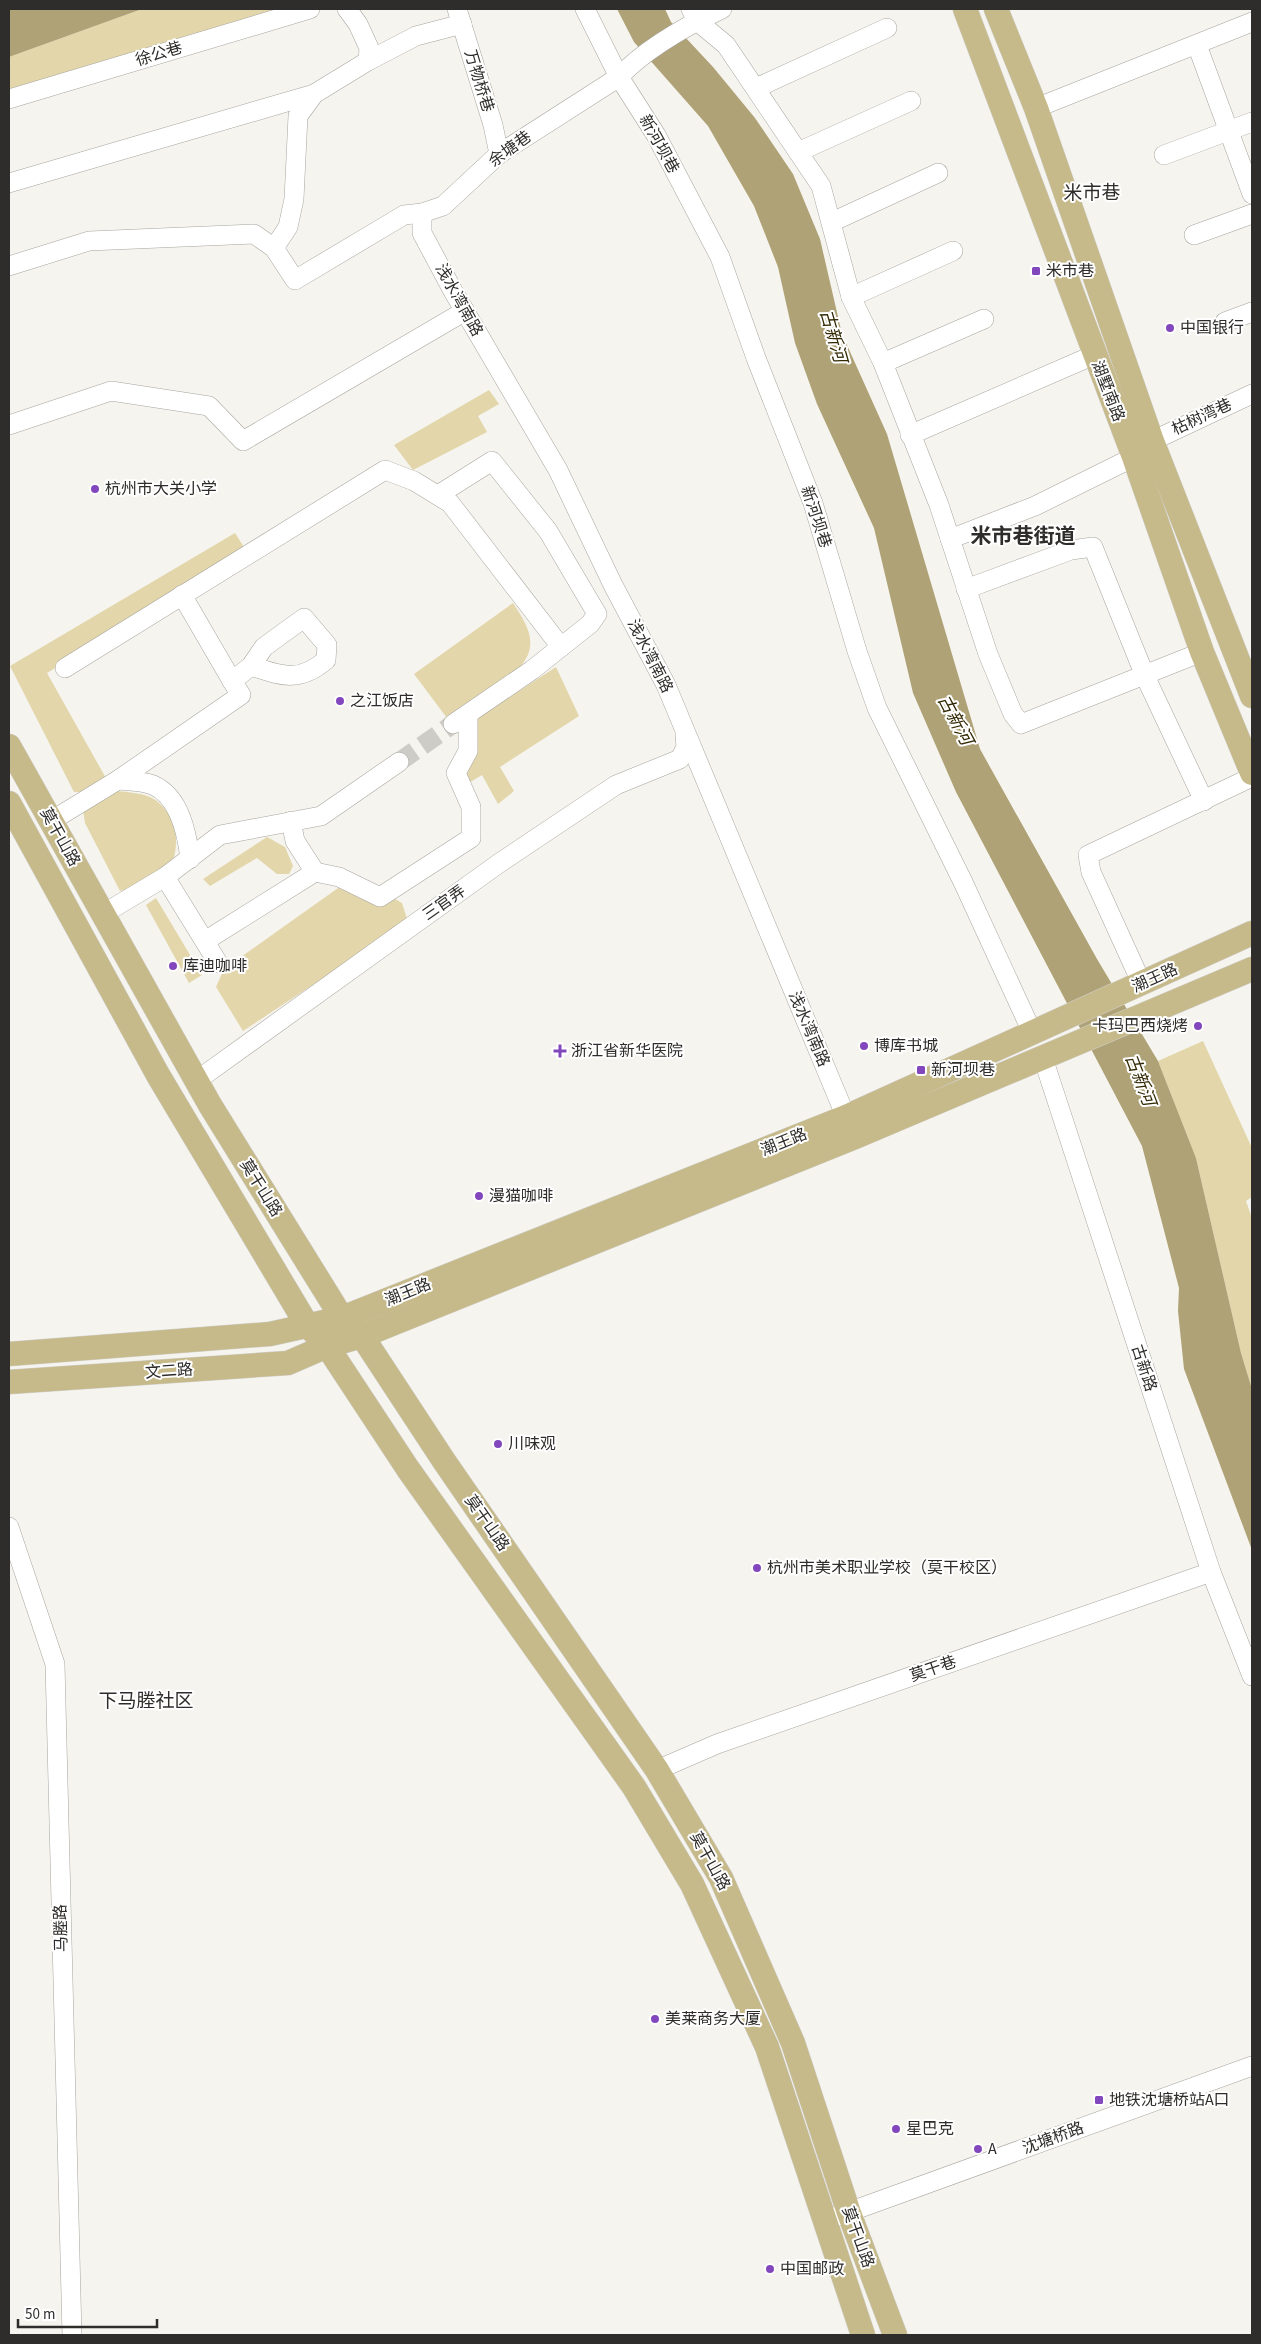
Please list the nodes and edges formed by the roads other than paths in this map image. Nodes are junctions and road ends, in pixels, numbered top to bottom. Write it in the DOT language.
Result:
graph roads {
  1 [pos="310,9"];
  2 [pos="347,9"];
  3 [pos="585,9"];
  4 [pos="722,9"];
  5 [pos="965,9"];
  6 [pos="996,9"];
  7 [pos="694,15"];
  8 [pos="459,16"];
  9 [pos="1250,18"];
  10 [pos="887,28"];
  11 [pos="1197,44"];
  12 [pos="368,61"];
  13 [pos="619,77"];
  14 [pos="756,88"];
  15 [pos="314,94"];
  16 [pos="9,99"];
  17 [pos="911,101"];
  18 [pos="1036,108"];
  19 [pos="1252,122"];
  20 [pos="1228,131"];
  21 [pos="798,152"];
  22 [pos="499,154"];
  23 [pos="1164,155"];
  24 [pos="938,173"];
  25 [pos="9,183"];
  26 [pos="1252,194"];
  27 [pos="422,213"];
  28 [pos="1252,214"];
  29 [pos="832,222"];
  30 [pos="1194,234"];
  31 [pos="274,248"];
  32 [pos="954,251"];
  33 [pos="9,266"];
  34 [pos="851,297"];
  35 [pos="465,311"];
  36 [pos="1252,312"];
  37 [pos="984,319"];
  38 [pos="1225,322"];
  39 [pos="1094,355"];
  40 [pos="883,364"];
  41 [pos="1252,394"];
  42 [pos="9,425"];
  43 [pos="910,435"];
  44 [pos="1152,441"];
  45 [pos="1134,457"];
  46 [pos="438,495"];
  47 [pos="950,539"];
  48 [pos="966,589"];
  49 [pos="182,595"];
  50 [pos="561,647"];
  51 [pos="1202,652"];
  52 [pos="251,666"];
  53 [pos="64,668"];
  54 [pos="1145,676"];
  55 [pos="232,680"];
  56 [pos="1252,696"];
  57 [pos="685,733"];
  58 [pos="9,746"];
  59 [pos="399,762"];
  60 [pos="1252,775"];
  61 [pos="118,780"];
  62 [pos="1204,801"];
  63 [pos="9,803"];
  64 [pos="51,820"];
  65 [pos="292,821"];
  66 [pos="190,859"];
  67 [pos="315,872"];
  68 [pos="165,877"];
  69 [pos="103,914"];
  70 [pos="1252,933"];
  71 [pos="205,942"];
  72 [pos="218,963"];
  73 [pos="1252,969"];
  74 [pos="1133,988"];
  75 [pos="1032,1032"];
  76 [pos="1043,1058"];
  77 [pos="196,1081"];
  78 [pos="846,1117"];
  79 [pos="342,1318"];
  80 [pos="307,1325"];
  81 [pos="362,1336"];
  82 [pos="326,1346"];
  83 [pos="9,1354"];
  84 [pos="9,1382"];
  85 [pos="9,1527"];
  86 [pos="1211,1572"];
  87 [pos="1252,1676"];
  88 [pos="657,1770"];
  89 [pos="1252,2066"];
  90 [pos="849,2212"];
  91 [pos="824,2221"];
  92 [pos="72,2335"];
  93 [pos="863,2335"];
  94 [pos="895,2335"];
  1 -- 16 [label="street, 徐公巷"];
  2 -- 12 [label="street"];
  3 -- 13 [label="street, 新河坝巷"];
  4 -- 7 [label="street, 余塘巷"];
  5 -- 39 [label="main road, 湖墅南路"];
  6 -- 18 [label="main road, 湖墅南路"];
  7 -- 13 [label="street, 余塘巷"];
  7 -- 14 [label="street"];
  8 -- 12 [label="street"];
  8 -- 22 [label="street, 万物桥巷"];
  9 -- 11 [label="street"];
  10 -- 14 [label="street"];
  11 -- 18 [label="street"];
  11 -- 20 [label="street"];
  12 -- 15 [label="street"];
  13 -- 22 [label="street, 余塘巷"];
  13 -- 75 [label="street, 新河坝巷"];
  14 -- 21 [label="street"];
  15 -- 25 [label="street"];
  15 -- 31 [label="street"];
  17 -- 21 [label="street"];
  18 -- 44 [label="main road, 湖墅南路"];
  19 -- 20 [label="street"];
  20 -- 23 [label="street"];
  20 -- 26 [label="street"];
  21 -- 29 [label="street"];
  22 -- 27 [label="street, 余塘巷"];
  24 -- 29 [label="street"];
  27 -- 31 [label="street, 余塘巷"];
  27 -- 35 [label="street, 浅水湾南路"];
  28 -- 30 [label="street"];
  29 -- 34 [label="street"];
  31 -- 33 [label="street"];
  32 -- 34 [label="street"];
  34 -- 40 [label="street"];
  35 -- 42 [label="street"];
  35 -- 57 [label="street, 浅水湾南路"];
  36 -- 38 [label="street"];
  37 -- 40 [label="street"];
  39 -- 43 [label="street"];
  39 -- 45 [label="main road, 湖墅南路"];
  40 -- 43 [label="street"];
  41 -- 44 [label="street, 枯树湾巷"];
  43 -- 47 [label="street"];
  44 -- 56 [label="main road, 湖墅南路"];
  45 -- 47 [label="street"];
  45 -- 51 [label="main road, 湖墅南路"];
  46 -- 49 [label="street"];
  46 -- 50 [label="street"];
  46 -- 50 [label="street"];
  47 -- 48 [label="street"];
  48 -- 54 [label="street"];
  48 -- 54 [label="street"];
  49 -- 53 [label="street"];
  49 -- 55 [label="street"];
  50 -- 67 [label="street"];
  51 -- 54 [label="street"];
  51 -- 60 [label="main road, 湖墅南路"];
  52 -- 55 [label="street"];
  54 -- 62 [label="street"];
  55 -- 61 [label="street"];
  57 -- 77 [label="street, 三官弄"];
  57 -- 78 [label="street, 浅水湾南路"];
  58 -- 64 [label="main road, 莫干山路"];
  59 -- 65 [label="street"];
  60 -- 62 [label="street"];
  61 -- 64 [label="street"];
  61 -- 66 [label="street"];
  62 -- 74 [label="street"];
  63 -- 80 [label="main road, 莫干山路"];
  64 -- 69 [label="main road, 莫干山路"];
  65 -- 66 [label="street"];
  65 -- 67 [label="street"];
  66 -- 68 [label="street"];
  67 -- 71 [label="street"];
  68 -- 69 [label="street"];
  68 -- 71 [label="street"];
  69 -- 77 [label="main road, 莫干山路"];
  70 -- 74 [label="main road, 潮王路"];
  71 -- 72 [label="street"];
  73 -- 76 [label="main road, 潮王路"];
  74 -- 75 [label="main road, 潮王路"];
  75 -- 78 [label="main road, 潮王路"];
  76 -- 81 [label="main road, 潮王路"];
  76 -- 86 [label="street, 古新路"];
  77 -- 79 [label="main road, 莫干山路"];
  78 -- 79 [label="main road, 潮王路"];
  79 -- 80 [label="main road, 潮王路"];
  79 -- 81 [label="main road, 莫干山路"];
  80 -- 82 [label="main road, 莫干山路"];
  80 -- 83 [label="main road, 文二路"];
  81 -- 82 [label="main road, 潮王路"];
  81 -- 88 [label="main road, 莫干山路"];
  82 -- 84 [label="main road, 文二路"];
  82 -- 91 [label="main road, 莫干山路"];
  85 -- 92 [label="street, 马塍路"];
  86 -- 87 [label="street, 古新路"];
  86 -- 88 [label="street, 莫干巷"];
  88 -- 90 [label="main road, 莫干山路"];
  89 -- 90 [label="street, 沈塘桥路"];
  90 -- 91 [label="street, 沈塘桥路"];
  90 -- 94 [label="main road, 莫干山路"];
  91 -- 93 [label="main road, 莫干山路"];
}
